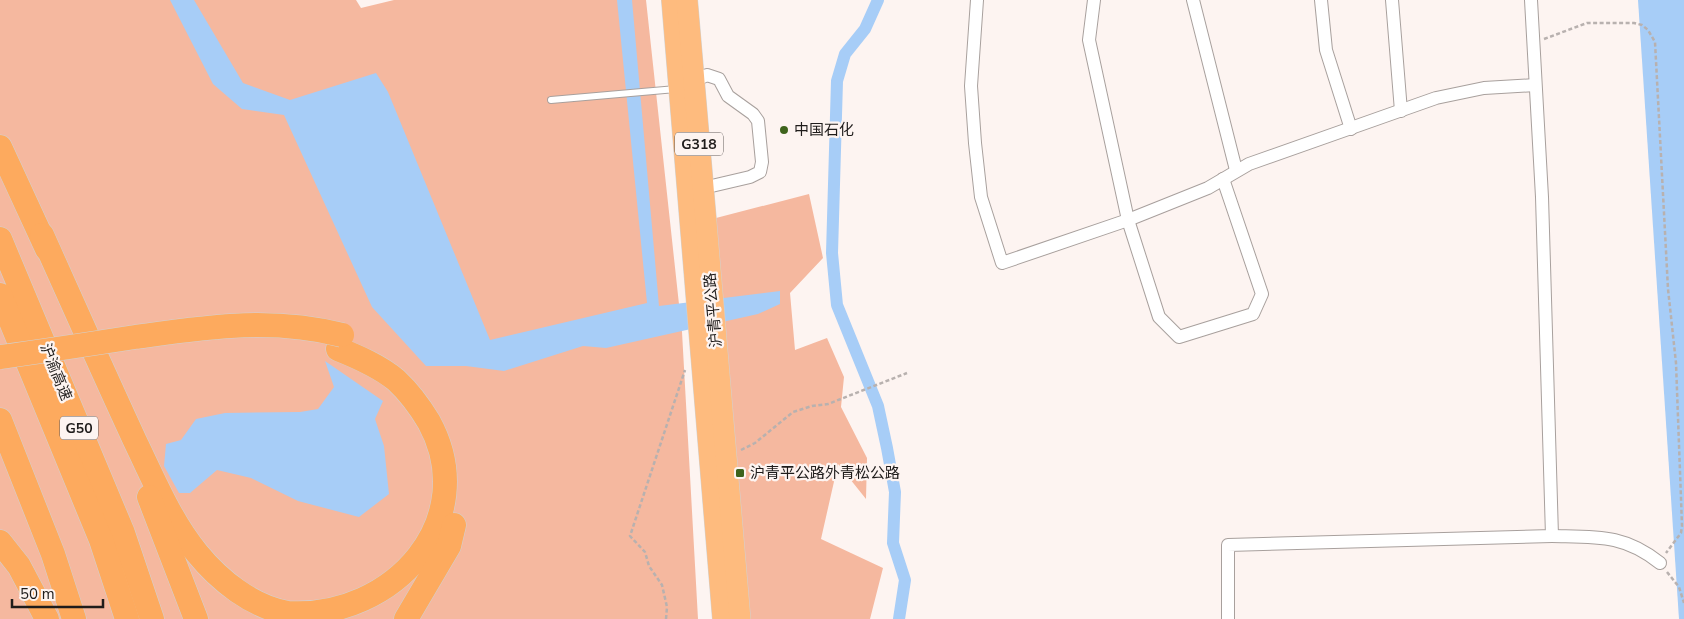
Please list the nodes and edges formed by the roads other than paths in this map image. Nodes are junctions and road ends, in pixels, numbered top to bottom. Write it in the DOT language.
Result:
graph roads {
  1 [pos="672,0"];
  2 [pos="687,0"];
  3 [pos="977,0"];
  4 [pos="1094,0"];
  5 [pos="1193,0"];
  6 [pos="1321,0"];
  7 [pos="1392,0"];
  8 [pos="1531,0"];
  9 [pos="687,85"];
  10 [pos="1535,85"];
  11 [pos="551,100"];
  12 [pos="1401,111"];
  13 [pos="1351,129"];
  14 [pos="0,147"];
  15 [pos="1236,170"];
  16 [pos="1222,179"];
  17 [pos="703,188"];
  18 [pos="1128,220"];
  19 [pos="42,235"];
  20 [pos="0,239"];
  21 [pos="703,290"];
  22 [pos="0,295"];
  23 [pos="705,338"];
  24 [pos="340,342"];
  25 [pos="0,357"];
  26 [pos="0,372"];
  27 [pos="0,420"];
  28 [pos="1552,536"];
  29 [pos="0,542"];
  30 [pos="1660,563"];
  31 [pos="47,619"];
  32 [pos="74,619"];
  33 [pos="127,619"];
  34 [pos="152,619"];
  35 [pos="196,619"];
  36 [pos="406,619"];
  37 [pos="723,619"];
  38 [pos="740,619"];
  39 [pos="1228,619"];
  1 -- 9 [label="highway, 沪青平公路 / G318"];
  2 -- 9 [label="highway, 沪青平公路 / G318"];
  3 -- 18 [label="street"];
  4 -- 18 [label="street"];
  5 -- 15 [label="street"];
  6 -- 13 [label="street"];
  7 -- 12 [label="street"];
  8 -- 10 [label="street"];
  9 -- 11 [label="lane"];
  9 -- 17 [label="highway, 沪青平公路 / G318"];
  9 -- 17 [label="street"];
  9 -- 21 [label="highway, 沪青平公路 / G318"];
  10 -- 12 [label="street"];
  10 -- 28 [label="street"];
  12 -- 13 [label="street"];
  13 -- 15 [label="street"];
  14 -- 19 [label="highway"];
  15 -- 16 [label="street"];
  16 -- 18 [label="street"];
  16 -- 18 [label="street"];
  17 -- 21 [label="highway, 沪青平公路 / G318"];
  19 -- 24 [label="highway"];
  19 -- 35 [label="highway"];
  20 -- 34 [label="highway, 沪渝高速 / G50"];
  21 -- 23 [label="highway, 沪青平公路 / G318"];
  22 -- 33 [label="highway, 沪渝高速 / G50"];
  23 -- 37 [label="highway, 沪青平公路 / G318"];
  23 -- 38 [label="highway, 沪青平公路 / G318"];
  24 -- 25 [label="highway, bridge"];
  24 -- 26 [label="highway"];
  24 -- 36 [label="highway"];
  27 -- 32 [label="highway"];
  28 -- 30 [label="street"];
  28 -- 39 [label="street"];
  29 -- 31 [label="highway"];
}
